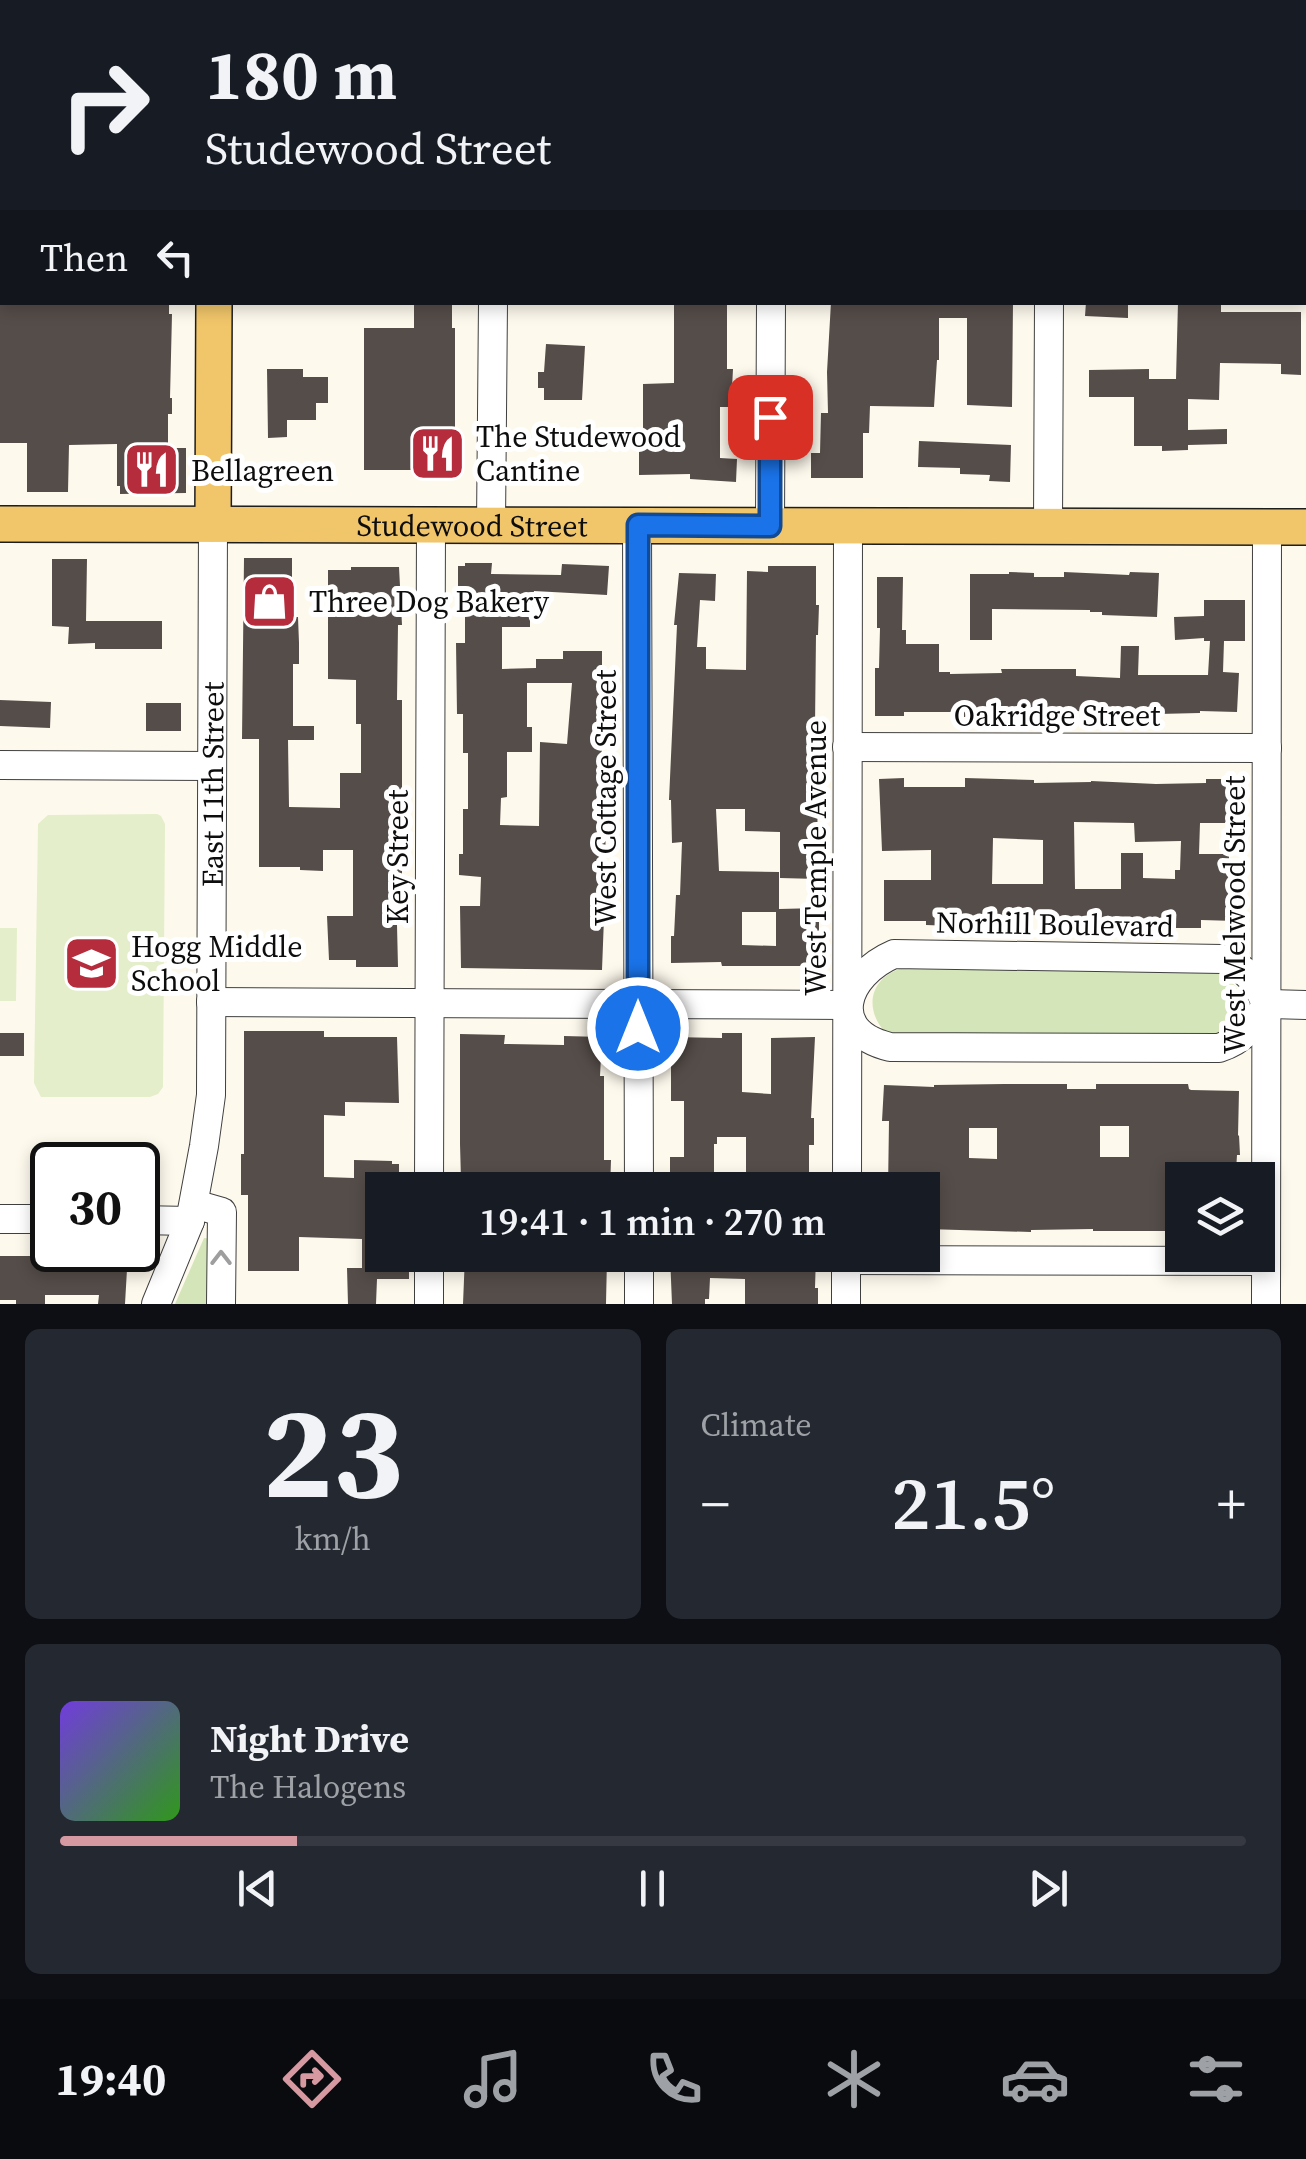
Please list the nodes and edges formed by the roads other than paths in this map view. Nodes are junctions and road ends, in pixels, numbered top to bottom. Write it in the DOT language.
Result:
graph roads {
  1 [pos="214,305"];
  2 [pos="492,305"];
  3 [pos="771,305"];
  4 [pos="1049,305"];
  5 [pos="0,524"];
  6 [pos="212,524"];
  7 [pos="431,525"];
  8 [pos="491,525"];
  9 [pos="638,525"];
  10 [pos="770,526"];
  11 [pos="848,526"];
  12 [pos="1048,526"];
  13 [pos="1267,527"];
  14 [pos="1306,527"];
  15 [pos="848,747"];
  16 [pos="1267,748"];
  17 [pos="0,765"];
  18 [pos="212,766"];
  19 [pos="211,1002"];
  20 [pos="429,1003"];
  21 [pos="638,1003"];
  22 [pos="1266,1004"];
  23 [pos="848,1005"];
  24 [pos="1306,1005"];
  25 [pos="1266,1162"];
  26 [pos="429,1172"];
  27 [pos="639,1172"];
  28 [pos="846,1172"];
  29 [pos="192,1213"];
  30 [pos="160,1217"];
  31 [pos="0,1219"];
  32 [pos="30,1220"];
  33 [pos="940,1258"];
  34 [pos="1165,1260"];
  35 [pos="429,1272"];
  36 [pos="639,1272"];
  37 [pos="846,1272"];
  38 [pos="1266,1272"];
  39 [pos="156,1304"];
  40 [pos="221,1304"];
  41 [pos="429,1304"];
  42 [pos="640,1304"];
  43 [pos="846,1304"];
  44 [pos="1266,1304"];
  1 -- 6 [label="main road, East 11th Street"];
  2 -- 8 [label="street"];
  3 -- 10 [label="street"];
  4 -- 12 [label="street"];
  5 -- 6 [label="main road, Studewood Street"];
  6 -- 7 [label="main road, Studewood Street"];
  6 -- 18 [label="street, East 11th Street"];
  7 -- 8 [label="main road, Studewood Street"];
  7 -- 20 [label="street, Key Street"];
  8 -- 9 [label="main road, Studewood Street"];
  9 -- 10 [label="main road, Studewood Street"];
  9 -- 21 [label="street, West Cottage Street"];
  10 -- 11 [label="main road, Studewood Street"];
  11 -- 12 [label="main road, Studewood Street"];
  11 -- 15 [label="street, West Temple Avenue"];
  12 -- 13 [label="main road, Studewood Street"];
  13 -- 14 [label="main road, Studewood Street"];
  13 -- 16 [label="street, West Melwood Street"];
  15 -- 16 [label="street, Oakridge Street"];
  15 -- 23 [label="street, West Temple Avenue"];
  16 -- 22 [label="street, West Melwood Street"];
  17 -- 18 [label="street"];
  18 -- 19 [label="street, East 11th Street"];
  19 -- 20 [label="street"];
  19 -- 29 [label="street, East 11th Street"];
  20 -- 21 [label="street"];
  20 -- 26 [label="street, Key Street"];
  21 -- 23 [label="street"];
  21 -- 27 [label="street, West Cottage Street"];
  22 -- 23 [label="street"];
  22 -- 23 [label="street, Norhill Boulevard"];
  22 -- 24 [label="street"];
  22 -- 25 [label="street, West Melwood Street"];
  23 -- 28 [label="street, West Temple Avenue"];
  29 -- 30 [label="street"];
  29 -- 39 [label="street, East 11th Street"];
  40 -- 29 [label="street, one-way"];
  31 -- 32 [label="street"];
  33 -- 34 [label="street"];
  35 -- 41 [label="street"];
  36 -- 42 [label="street"];
  37 -- 43 [label="street"];
  38 -- 44 [label="street, West Melwood Street"];
}
